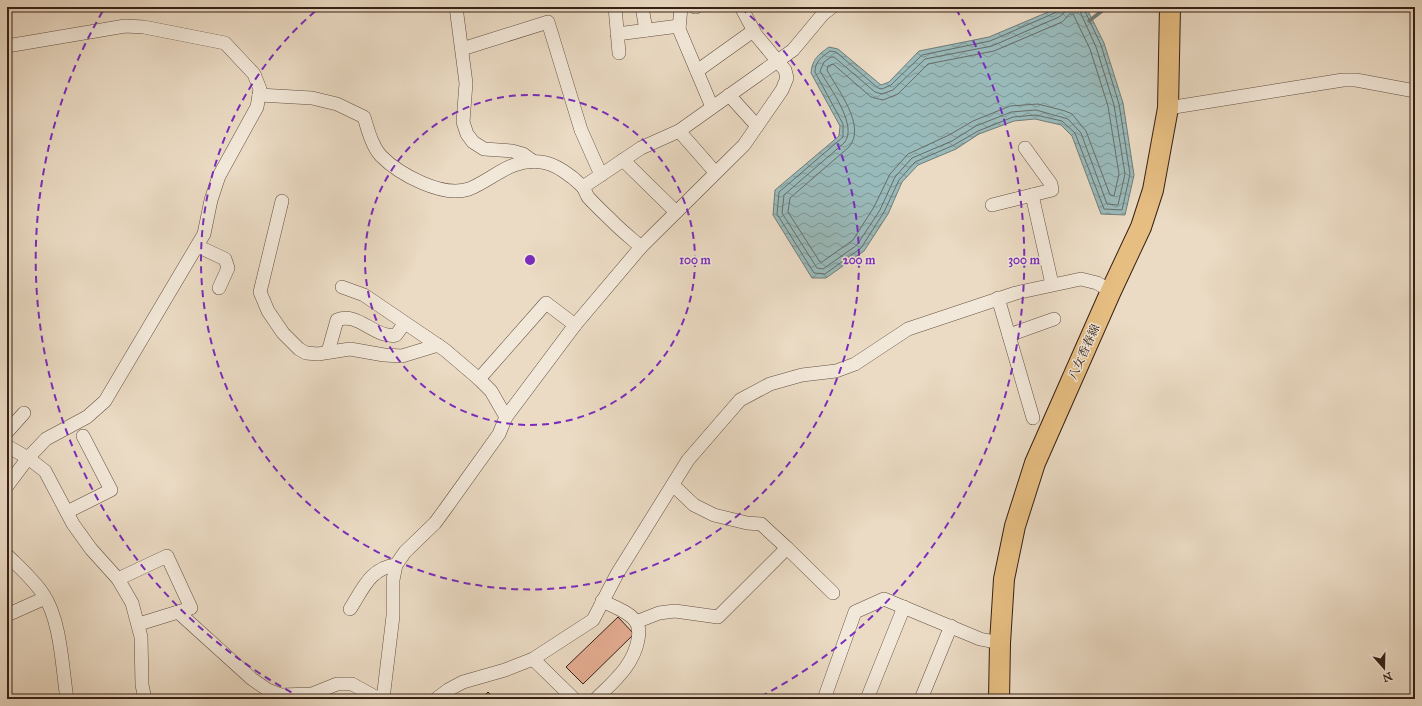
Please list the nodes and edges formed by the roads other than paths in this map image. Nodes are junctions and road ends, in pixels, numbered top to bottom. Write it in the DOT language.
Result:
graph roads {
  1 [pos="456,7"];
  2 [pos="615,7"];
  3 [pos="642,7"];
  4 [pos="681,7"];
  5 [pos="741,7"];
  6 [pos="832,7"];
  7 [pos="1170,7"];
  8 [pos="679,26"];
  9 [pos="646,30"];
  10 [pos="753,30"];
  11 [pos="617,34"];
  12 [pos="7,46"];
  13 [pos="462,49"];
  14 [pos="619,53"];
  15 [pos="778,60"];
  16 [pos="697,71"];
  17 [pos="1415,91"];
  18 [pos="259,95"];
  19 [pos="729,95"];
  20 [pos="712,107"];
  21 [pos="1168,108"];
  22 [pos="757,126"];
  23 [pos="679,131"];
  24 [pos="1025,148"];
  25 [pos="489,149"];
  26 [pos="623,160"];
  27 [pos="534,162"];
  28 [pos="499,171"];
  29 [pos="715,172"];
  30 [pos="601,175"];
  31 [pos="584,187"];
  32 [pos="1032,195"];
  33 [pos="282,201"];
  34 [pos="992,205"];
  35 [pos="676,212"];
  36 [pos="197,246"];
  37 [pos="641,247"];
  38 [pos="1052,284"];
  39 [pos="342,287"];
  40 [pos="219,288"];
  41 [pos="1111,291"];
  42 [pos="998,298"];
  43 [pos="1054,319"];
  44 [pos="404,324"];
  45 [pos="575,325"];
  46 [pos="1009,335"];
  47 [pos="438,345"];
  48 [pos="328,352"];
  49 [pos="479,379"];
  50 [pos="24,413"];
  51 [pos="506,417"];
  52 [pos="1033,418"];
  53 [pos="7,432"];
  54 [pos="83,436"];
  55 [pos="7,446"];
  56 [pos="28,458"];
  57 [pos="672,485"];
  58 [pos="7,486"];
  59 [pos="67,512"];
  60 [pos="786,548"];
  61 [pos="7,555"];
  62 [pos="396,565"];
  63 [pos="118,579"];
  64 [pos="832,593"];
  65 [pos="45,598"];
  66 [pos="602,601"];
  67 [pos="904,608"];
  68 [pos="350,609"];
  69 [pos="178,612"];
  70 [pos="7,615"];
  71 [pos="636,622"];
  72 [pos="139,624"];
  73 [pos="951,626"];
  74 [pos="1000,643"];
  75 [pos="533,659"];
  76 [pos="67,699"];
  77 [pos="145,699"];
  78 [pos="379,699"];
  79 [pos="383,699"];
  80 [pos="436,699"];
  81 [pos="574,699"];
  82 [pos="596,699"];
  83 [pos="824,699"];
  84 [pos="867,699"];
  85 [pos="921,699"];
  86 [pos="999,699"];
  1 -- 13 [label="street"];
  2 -- 11 [label="street"];
  3 -- 9 [label="street"];
  4 -- 8 [label="street"];
  5 -- 10 [label="street"];
  6 -- 15 [label="street"];
  7 -- 21 [label="main road, 八女香春線"];
  8 -- 9 [label="street"];
  8 -- 16 [label="street"];
  9 -- 11 [label="street"];
  10 -- 15 [label="street"];
  10 -- 16 [label="street"];
  11 -- 14 [label="street"];
  12 -- 18 [label="street"];
  13 -- 25 [label="street"];
  13 -- 30 [label="street"];
  15 -- 19 [label="street"];
  15 -- 22 [label="street"];
  16 -- 20 [label="street"];
  17 -- 21 [label="street"];
  18 -- 28 [label="street"];
  18 -- 36 [label="street"];
  19 -- 20 [label="street"];
  19 -- 22 [label="street"];
  20 -- 23 [label="street"];
  21 -- 41 [label="main road, 八女香春線"];
  22 -- 29 [label="street"];
  23 -- 26 [label="street"];
  23 -- 29 [label="street"];
  24 -- 32 [label="street"];
  25 -- 27 [label="street"];
  25 -- 28 [label="street"];
  26 -- 30 [label="street"];
  26 -- 35 [label="street"];
  27 -- 28 [label="street"];
  27 -- 31 [label="street"];
  29 -- 35 [label="street"];
  30 -- 31 [label="street"];
  31 -- 37 [label="street"];
  32 -- 34 [label="street"];
  32 -- 38 [label="street"];
  33 -- 48 [label="street"];
  35 -- 37 [label="street"];
  36 -- 40 [label="street"];
  36 -- 56 [label="street"];
  37 -- 45 [label="street"];
  38 -- 41 [label="street"];
  38 -- 42 [label="street"];
  39 -- 44 [label="street"];
  41 -- 74 [label="main road, 八女香春線"];
  42 -- 46 [label="street"];
  42 -- 57 [label="street"];
  43 -- 46 [label="street"];
  44 -- 47 [label="street"];
  44 -- 48 [label="street"];
  45 -- 49 [label="street"];
  45 -- 51 [label="street"];
  46 -- 52 [label="street"];
  47 -- 48 [label="street"];
  47 -- 49 [label="street"];
  49 -- 51 [label="street"];
  50 -- 53 [label="street"];
  51 -- 62 [label="street"];
  54 -- 59 [label="street"];
  55 -- 56 [label="street"];
  56 -- 58 [label="street"];
  56 -- 59 [label="street"];
  57 -- 60 [label="street"];
  57 -- 66 [label="street"];
  59 -- 63 [label="street"];
  60 -- 64 [label="street"];
  60 -- 71 [label="street"];
  61 -- 65 [label="street"];
  62 -- 68 [label="street"];
  62 -- 79 [label="street"];
  63 -- 69 [label="street"];
  63 -- 72 [label="street"];
  65 -- 70 [label="street"];
  65 -- 76 [label="street"];
  66 -- 71 [label="street"];
  66 -- 75 [label="street"];
  67 -- 73 [label="street"];
  67 -- 83 [label="street"];
  67 -- 84 [label="street"];
  69 -- 72 [label="street"];
  69 -- 78 [label="street"];
  71 -- 82 [label="street"];
  72 -- 77 [label="street"];
  73 -- 74 [label="street"];
  73 -- 85 [label="street"];
  74 -- 86 [label="main road, 八女香春線"];
  75 -- 80 [label="street"];
  75 -- 81 [label="street"];
}
